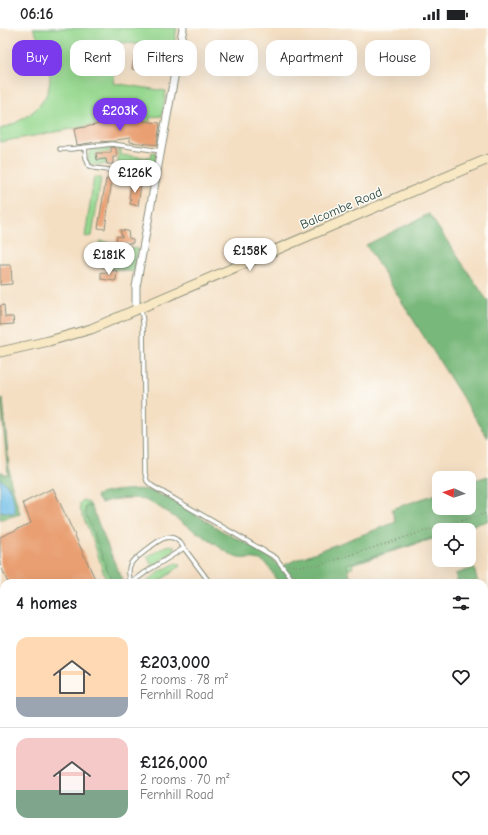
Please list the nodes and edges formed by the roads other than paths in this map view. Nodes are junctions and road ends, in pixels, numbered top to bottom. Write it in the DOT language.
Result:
graph roads {
  1 [pos="183,28"];
  2 [pos="85,147"];
  3 [pos="60,149"];
  4 [pos="161,151"];
  5 [pos="488,159"];
  6 [pos="109,170"];
  7 [pos="139,309"];
  8 [pos="0,352"];
  9 [pos="184,548"];
  10 [pos="130,579"];
  11 [pos="137,579"];
  12 [pos="207,579"];
  13 [pos="293,579"];
  1 -- 4 [label="street"];
  2 -- 3 [label="lane"];
  2 -- 4 [label="lane"];
  2 -- 6 [label="lane"];
  4 -- 7 [label="street"];
  5 -- 7 [label="main road, Balcombe Road"];
  7 -- 8 [label="main road, Balcombe Road"];
  7 -- 13 [label="lane"];
  9 -- 10 [label="lane"];
  9 -- 11 [label="lane"];
  9 -- 12 [label="lane"];
}
